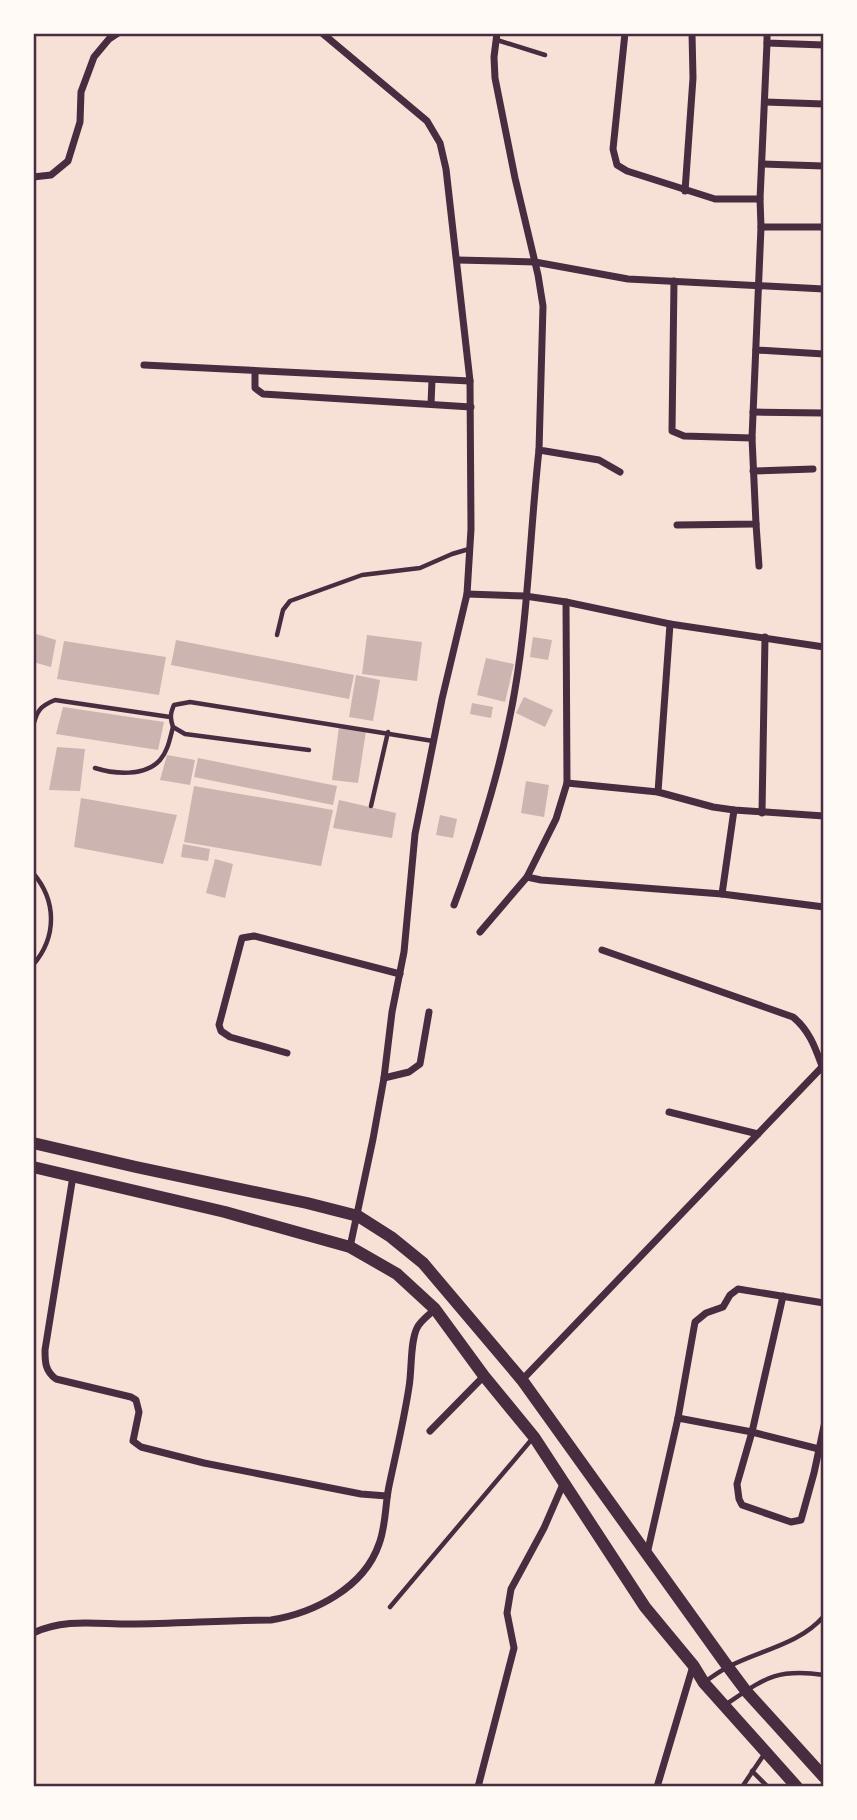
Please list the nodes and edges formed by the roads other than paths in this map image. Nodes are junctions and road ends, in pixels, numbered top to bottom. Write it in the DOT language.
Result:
graph roads {
  1 [pos="118,33"];
  2 [pos="322,33"];
  3 [pos="625,33"];
  4 [pos="692,33"];
  5 [pos="768,33"];
  6 [pos="496,37"];
  7 [pos="767,43"];
  8 [pos="824,45"];
  9 [pos="545,55"];
  10 [pos="765,102"];
  11 [pos="824,104"];
  12 [pos="762,164"];
  13 [pos="824,166"];
  14 [pos="33,177"];
  15 [pos="685,191"];
  16 [pos="760,199"];
  17 [pos="761,227"];
  18 [pos="824,227"];
  19 [pos="457,260"];
  20 [pos="535,262"];
  21 [pos="674,281"];
  22 [pos="759,286"];
  23 [pos="824,289"];
  24 [pos="756,350"];
  25 [pos="824,354"];
  26 [pos="144,365"];
  27 [pos="256,371"];
  28 [pos="432,380"];
  29 [pos="470,381"];
  30 [pos="431,404"];
  31 [pos="471,407"];
  32 [pos="753,412"];
  33 [pos="824,413"];
  34 [pos="752,438"];
  35 [pos="539,450"];
  36 [pos="813,469"];
  37 [pos="753,471"];
  38 [pos="620,472"];
  39 [pos="756,524"];
  40 [pos="677,525"];
  41 [pos="470,549"];
  42 [pos="760,566"];
  43 [pos="467,594"];
  44 [pos="525,596"];
  45 [pos="566,602"];
  46 [pos="670,624"];
  47 [pos="277,635"];
  48 [pos="765,637"];
  49 [pos="824,647"];
  50 [pos="170,717"];
  51 [pos="33,726"];
  52 [pos="173,727"];
  53 [pos="387,732"];
  54 [pos="434,741"];
  55 [pos="309,750"];
  56 [pos="94,768"];
  57 [pos="567,783"];
  58 [pos="658,792"];
  59 [pos="370,806"];
  60 [pos="734,810"];
  61 [pos="762,813"];
  62 [pos="824,816"];
  63 [pos="33,873"];
  64 [pos="527,877"];
  65 [pos="722,894"];
  66 [pos="454,905"];
  67 [pos="824,907"];
  68 [pos="480,932"];
  69 [pos="602,950"];
  70 [pos="33,965"];
  71 [pos="400,974"];
  72 [pos="429,1012"];
  73 [pos="287,1053"];
  74 [pos="823,1065"];
  75 [pos="384,1078"];
  76 [pos="669,1112"];
  77 [pos="758,1134"];
  78 [pos="33,1143"];
  79 [pos="33,1167"];
  80 [pos="73,1176"];
  81 [pos="358,1216"];
  82 [pos="350,1247"];
  83 [pos="783,1296"];
  84 [pos="824,1303"];
  85 [pos="435,1309"];
  86 [pos="484,1376"];
  87 [pos="522,1380"];
  88 [pos="678,1418"];
  89 [pos="824,1426"];
  90 [pos="430,1431"];
  91 [pos="752,1432"];
  92 [pos="534,1437"];
  93 [pos="819,1449"];
  94 [pos="564,1481"];
  95 [pos="384,1496"];
  96 [pos="647,1556"];
  97 [pos="390,1607"];
  98 [pos="824,1616"];
  99 [pos="33,1633"];
  100 [pos="693,1665"];
  101 [pos="728,1667"];
  102 [pos="824,1675"];
  103 [pos="704,1683"];
  104 [pos="746,1691"];
  105 [pos="723,1706"];
  106 [pos="765,1753"];
  107 [pos="752,1771"];
  108 [pos="824,1777"];
  109 [pos="478,1787"];
  110 [pos="657,1787"];
  111 [pos="742,1787"];
  112 [pos="768,1787"];
  113 [pos="797,1787"];
  1 -- 14 [label="street"];
  2 -- 19 [label="street"];
  3 -- 15 [label="street"];
  4 -- 15 [label="street"];
  5 -- 7 [label="street"];
  6 -- 9 [label="lane"];
  6 -- 20 [label="street"];
  7 -- 8 [label="street"];
  7 -- 10 [label="street"];
  10 -- 11 [label="street"];
  10 -- 12 [label="street"];
  12 -- 13 [label="street"];
  12 -- 16 [label="street"];
  15 -- 16 [label="street"];
  16 -- 17 [label="street"];
  17 -- 18 [label="street"];
  17 -- 22 [label="street"];
  19 -- 20 [label="street"];
  19 -- 29 [label="street"];
  20 -- 21 [label="street"];
  20 -- 35 [label="street"];
  21 -- 22 [label="street"];
  21 -- 34 [label="street"];
  22 -- 23 [label="street"];
  22 -- 24 [label="street"];
  24 -- 25 [label="street"];
  24 -- 32 [label="street"];
  26 -- 27 [label="street"];
  27 -- 28 [label="street"];
  27 -- 30 [label="street"];
  28 -- 29 [label="street"];
  28 -- 30 [label="street"];
  29 -- 31 [label="street"];
  30 -- 31 [label="street"];
  31 -- 41 [label="street"];
  32 -- 33 [label="street"];
  32 -- 34 [label="street"];
  34 -- 37 [label="street"];
  35 -- 38 [label="street"];
  35 -- 44 [label="street"];
  36 -- 37 [label="street"];
  37 -- 39 [label="street"];
  39 -- 40 [label="street"];
  39 -- 42 [label="street"];
  41 -- 43 [label="street"];
  41 -- 47 [label="lane"];
  43 -- 44 [label="street"];
  43 -- 54 [label="street"];
  44 -- 45 [label="street"];
  44 -- 66 [label="street"];
  45 -- 46 [label="street"];
  45 -- 57 [label="street"];
  46 -- 48 [label="street"];
  46 -- 58 [label="street"];
  48 -- 49 [label="street"];
  48 -- 61 [label="street"];
  50 -- 51 [label="lane"];
  50 -- 52 [label="lane"];
  50 -- 53 [label="lane"];
  52 -- 55 [label="lane"];
  52 -- 56 [label="lane"];
  53 -- 54 [label="lane"];
  53 -- 59 [label="lane"];
  54 -- 71 [label="street"];
  57 -- 58 [label="street"];
  57 -- 64 [label="street"];
  58 -- 60 [label="street"];
  60 -- 61 [label="street"];
  60 -- 65 [label="street"];
  61 -- 62 [label="street"];
  63 -- 70 [label="lane"];
  64 -- 65 [label="street"];
  64 -- 68 [label="street"];
  65 -- 67 [label="street"];
  69 -- 74 [label="street"];
  71 -- 73 [label="street"];
  71 -- 75 [label="street"];
  72 -- 75 [label="street"];
  74 -- 77 [label="street"];
  75 -- 81 [label="street"];
  76 -- 77 [label="street"];
  77 -- 87 [label="street"];
  78 -- 81 [label="main road"];
  79 -- 80 [label="main road"];
  80 -- 82 [label="main road"];
  80 -- 95 [label="street"];
  81 -- 82 [label="street"];
  81 -- 87 [label="main road"];
  82 -- 85 [label="main road"];
  83 -- 84 [label="street"];
  83 -- 88 [label="street"];
  83 -- 91 [label="street"];
  85 -- 86 [label="main road"];
  85 -- 95 [label="street"];
  86 -- 90 [label="street"];
  86 -- 92 [label="main road"];
  87 -- 96 [label="main road"];
  88 -- 91 [label="street"];
  88 -- 96 [label="street"];
  89 -- 93 [label="street"];
  91 -- 93 [label="street"];
  91 -- 93 [label="street"];
  92 -- 94 [label="main road"];
  92 -- 97 [label="lane"];
  94 -- 100 [label="main road"];
  94 -- 109 [label="street"];
  95 -- 99 [label="street"];
  96 -- 101 [label="main road"];
  98 -- 101 [label="lane"];
  100 -- 103 [label="main road"];
  100 -- 110 [label="street"];
  101 -- 103 [label="lane"];
  101 -- 104 [label="main road"];
  102 -- 104 [label="lane"];
  103 -- 105 [label="main road"];
  104 -- 105 [label="lane"];
  104 -- 108 [label="main road"];
  105 -- 106 [label="main road"];
  106 -- 107 [label="lane"];
  106 -- 113 [label="main road"];
  107 -- 111 [label="lane"];
  107 -- 112 [label="lane"];
}
